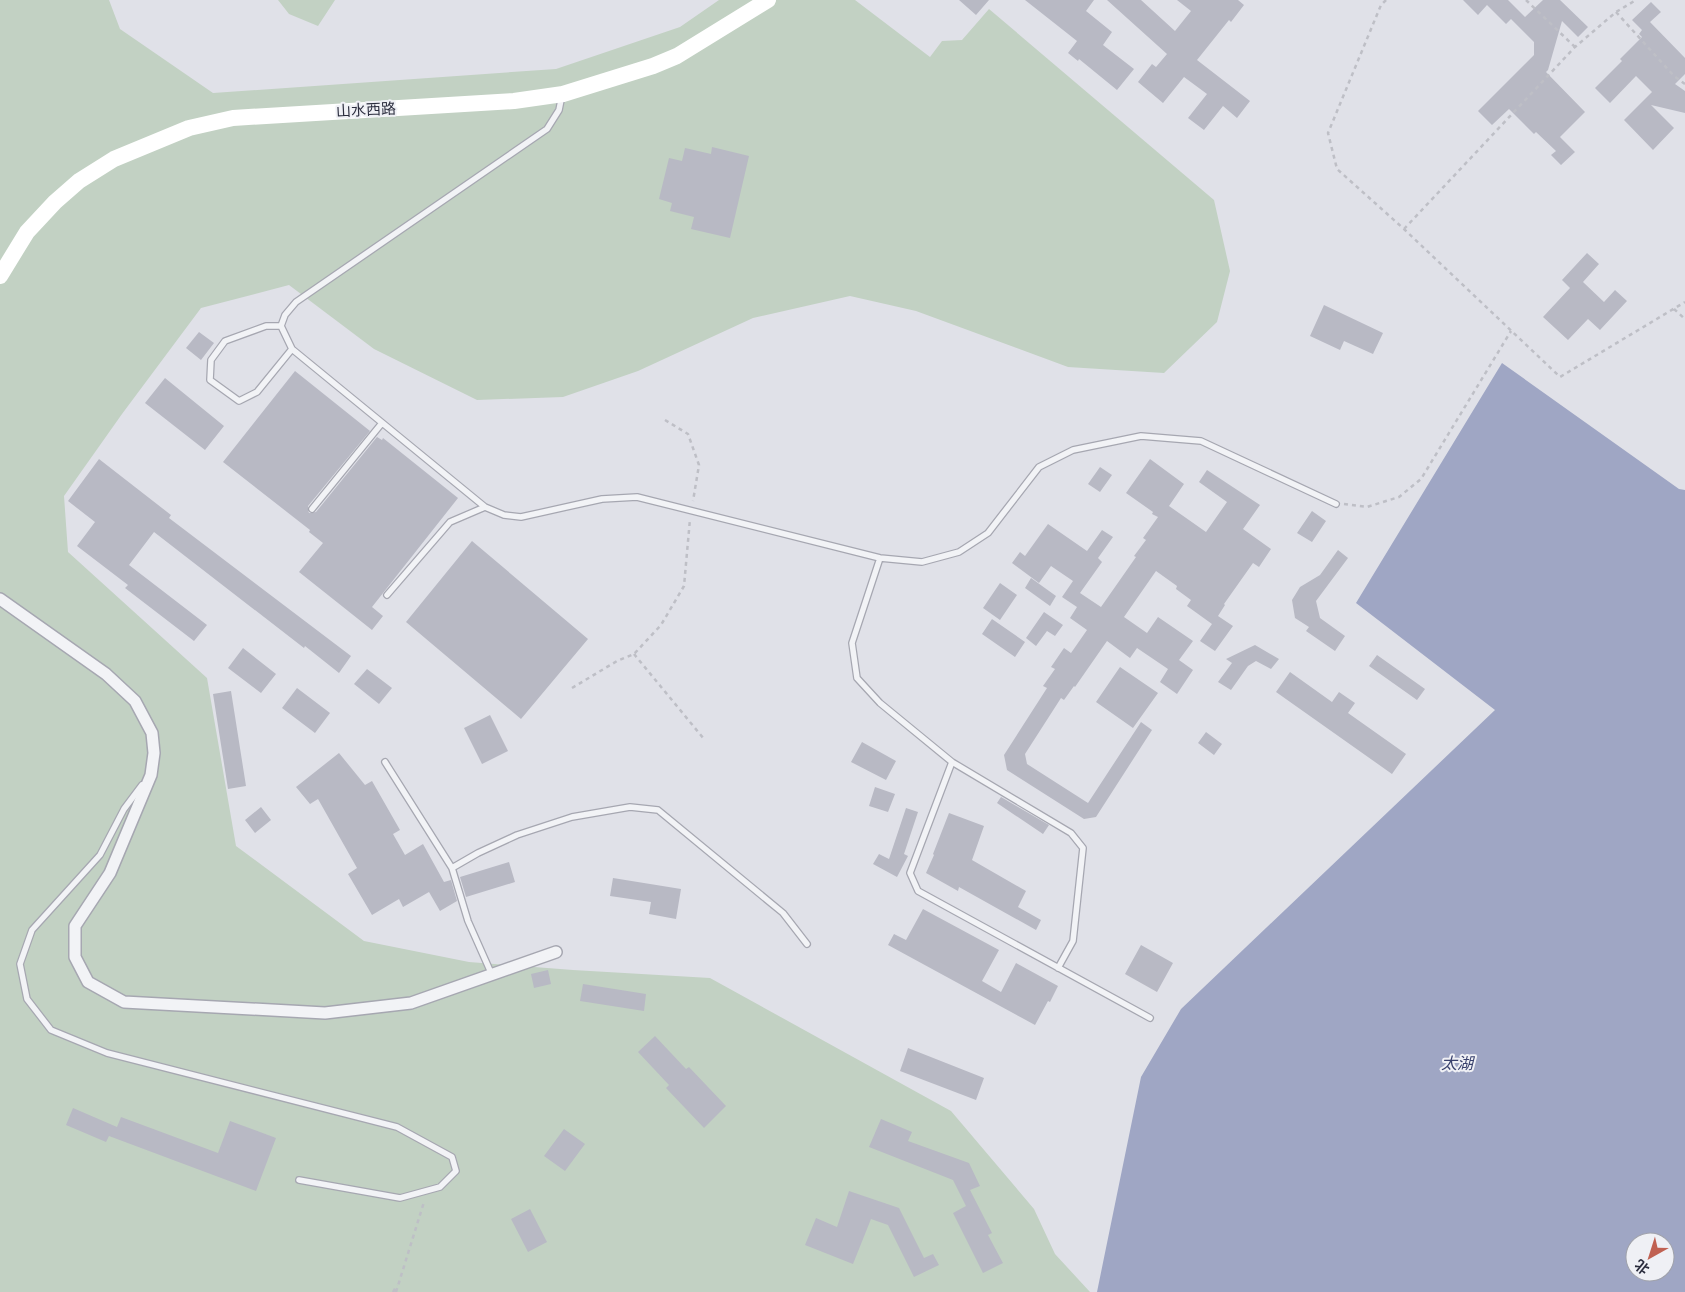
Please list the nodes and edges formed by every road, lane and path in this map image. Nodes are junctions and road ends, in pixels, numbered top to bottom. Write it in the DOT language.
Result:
graph roads {
  1 [pos="768,0"];
  2 [pos="1386,0"];
  3 [pos="1526,0"];
  4 [pos="1636,0"];
  5 [pos="1616,12"];
  6 [pos="1575,48"];
  7 [pos="1685,84"];
  8 [pos="562,94"];
  9 [pos="1404,230"];
  10 [pos="0,276"];
  11 [pos="1685,302"];
  12 [pos="1674,309"];
  13 [pos="1685,319"];
  14 [pos="281,326"];
  15 [pos="1511,331"];
  16 [pos="292,349"];
  17 [pos="665,420"];
  18 [pos="382,423"];
  19 [pos="1336,504"];
  20 [pos="485,507"];
  21 [pos="312,508"];
  22 [pos="691,510"];
  23 [pos="880,558"];
  24 [pos="387,596"];
  25 [pos="0,599"];
  26 [pos="634,654"];
  27 [pos="572,688"];
  28 [pos="704,739"];
  29 [pos="384,762"];
  30 [pos="952,762"];
  31 [pos="151,775"];
  32 [pos="452,868"];
  33 [pos="808,944"];
  34 [pos="556,952"];
  35 [pos="1058,968"];
  36 [pos="492,975"];
  37 [pos="1150,1018"];
  38 [pos="299,1180"];
  39 [pos="427,1191"];
  40 [pos="395,1292"];
  1 -- 8 [label="street, 山水西路"];
  2 -- 9 [label="path"];
  3 -- 6 [label="path"];
  4 -- 5 [label="path"];
  5 -- 6 [label="path"];
  5 -- 7 [label="path"];
  6 -- 9 [label="path"];
  8 -- 10 [label="street, 山水西路"];
  8 -- 14 [label="lane"];
  9 -- 15 [label="path"];
  11 -- 12 [label="path"];
  12 -- 13 [label="path"];
  12 -- 15 [label="path"];
  14 -- 16 [label="lane"];
  14 -- 16 [label="lane"];
  15 -- 19 [label="path"];
  16 -- 18 [label="lane"];
  17 -- 22 [label="path"];
  18 -- 20 [label="lane"];
  18 -- 21 [label="lane"];
  19 -- 23 [label="lane"];
  20 -- 22 [label="lane"];
  20 -- 24 [label="lane"];
  22 -- 23 [label="lane"];
  22 -- 26 [label="path"];
  23 -- 30 [label="lane"];
  25 -- 31 [label="street"];
  26 -- 27 [label="path"];
  26 -- 28 [label="path"];
  29 -- 32 [label="lane"];
  30 -- 35 [label="lane"];
  30 -- 35 [label="lane"];
  31 -- 36 [label="street"];
  31 -- 39 [label="lane"];
  32 -- 33 [label="lane"];
  32 -- 36 [label="lane"];
  34 -- 36 [label="street"];
  35 -- 37 [label="lane"];
  38 -- 39 [label="lane"];
  39 -- 40 [label="path"];
}
